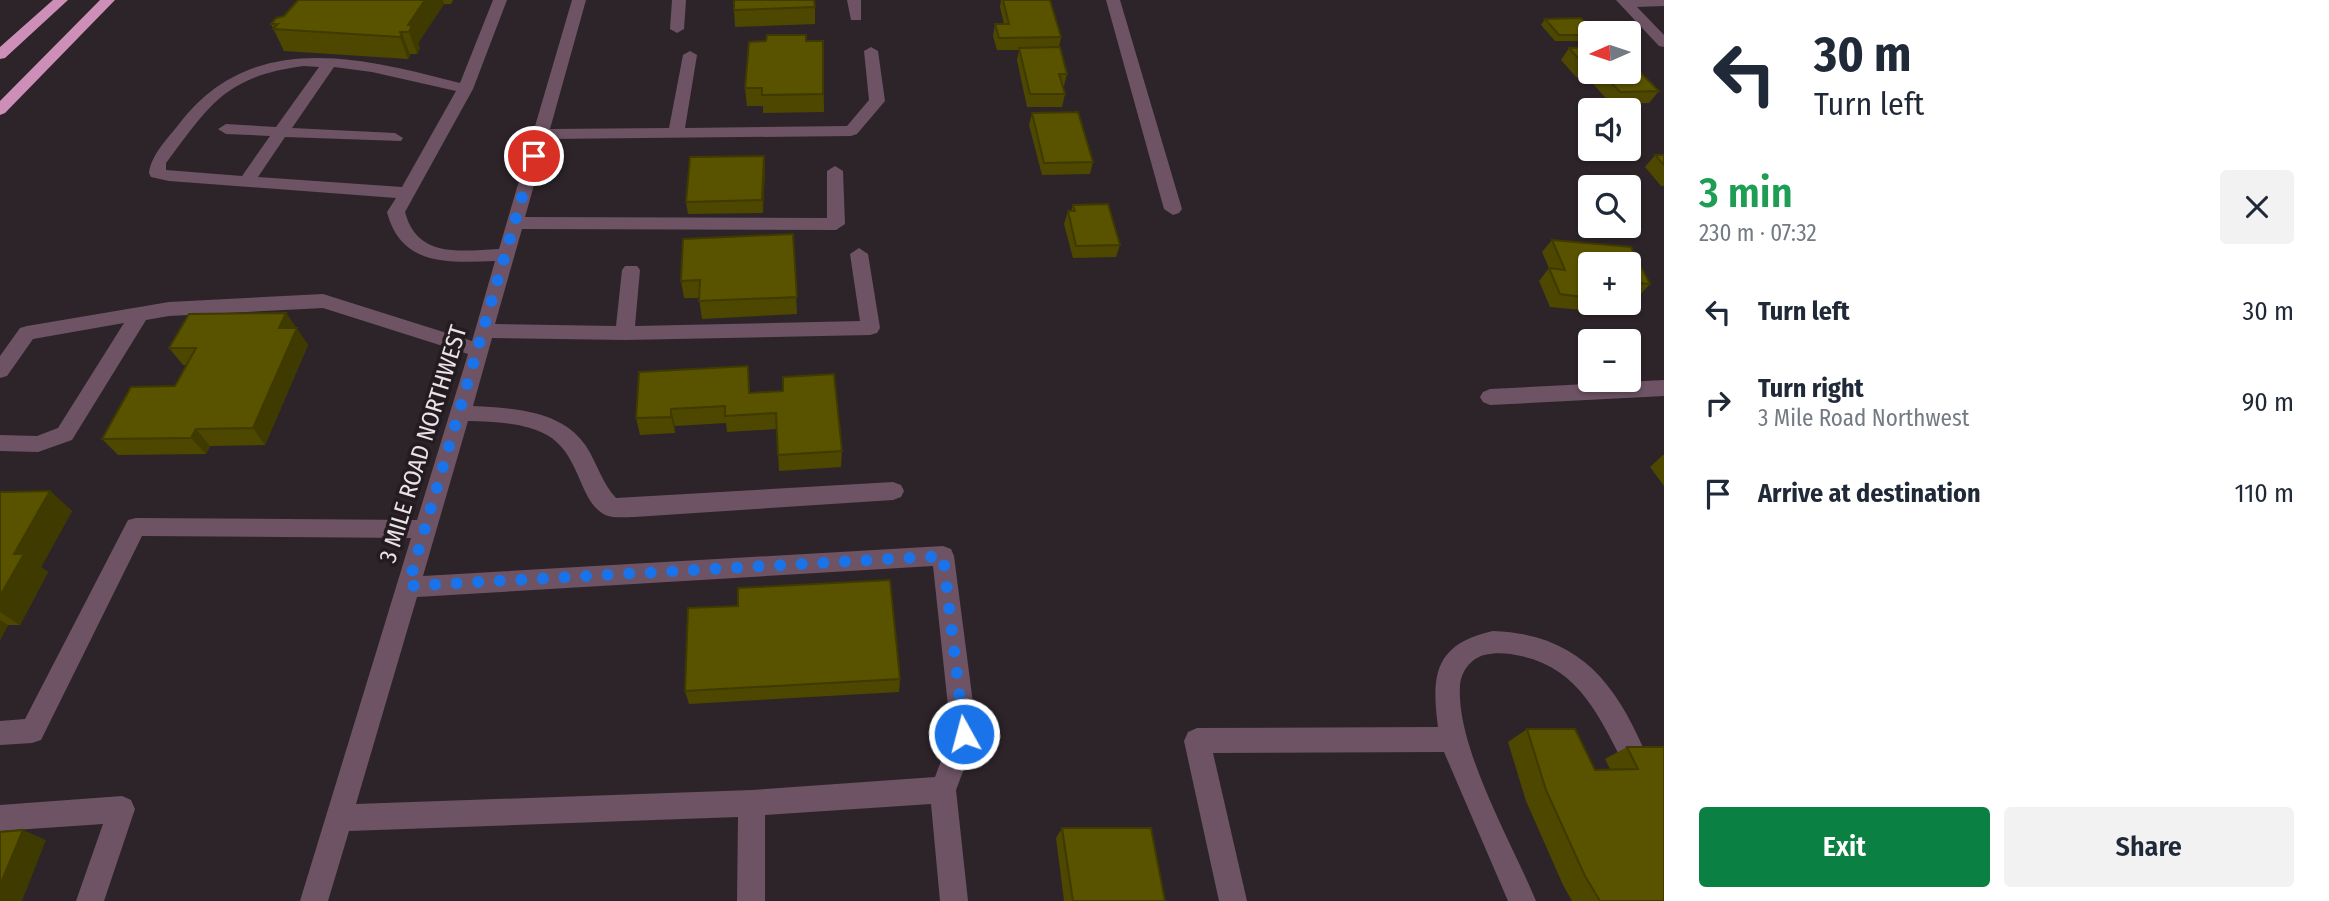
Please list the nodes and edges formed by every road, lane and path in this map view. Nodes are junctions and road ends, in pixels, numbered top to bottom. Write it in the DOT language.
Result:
graph roads {
  1 [pos="61,0"];
  2 [pos="108,0"];
  3 [pos="500,0"];
  4 [pos="579,0"];
  5 [pos="679,0"];
  6 [pos="854,0"];
  7 [pos="1114,0"];
  8 [pos="1625,2"];
  9 [pos="1664,2"];
  10 [pos="856,17"];
  11 [pos="677,29"];
  12 [pos="1664,43"];
  13 [pos="870,51"];
  14 [pos="0,55"];
  15 [pos="690,55"];
  16 [pos="329,63"];
  17 [pos="465,89"];
  18 [pos="0,110"];
  19 [pos="226,129"];
  20 [pos="280,132"];
  21 [pos="676,132"];
  22 [pos="541,134"];
  23 [pos="395,138"];
  24 [pos="835,171"];
  25 [pos="246,182"];
  26 [pos="407,192"];
  27 [pos="1173,209"];
  28 [pos="515,223"];
  29 [pos="859,254"];
  30 [pos="506,255"];
  31 [pos="631,270"];
  32 [pos="141,314"];
  33 [pos="625,332"];
  34 [pos="482,341"];
  35 [pos="0,371"];
  36 [pos="1664,388"];
  37 [pos="1490,397"];
  38 [pos="461,413"];
  39 [pos="0,443"];
  40 [pos="893,491"];
  41 [pos="425,529"];
  42 [pos="408,586"];
  43 [pos="0,733"];
  44 [pos="1452,738"];
  45 [pos="1635,759"];
  46 [pos="943,790"];
  47 [pos="752,803"];
  48 [pos="0,818"];
  49 [pos="339,818"];
  50 [pos="90,901"];
  51 [pos="314,901"];
  52 [pos="751,901"];
  53 [pos="954,901"];
  54 [pos="1233,901"];
  55 [pos="1522,901"];
  1 -- 14 [label="highway"];
  2 -- 18 [label="highway"];
  3 -- 17 [label="street"];
  4 -- 22 [label="street, 3 MILE ROAD NORTHWEST"];
  5 -- 11 [label="street"];
  6 -- 10 [label="street"];
  7 -- 27 [label="street"];
  8 -- 9 [label="street"];
  8 -- 12 [label="street"];
  13 -- 21 [label="street"];
  15 -- 21 [label="street"];
  16 -- 17 [label="street"];
  16 -- 20 [label="street"];
  16 -- 25 [label="street"];
  17 -- 26 [label="street"];
  19 -- 20 [label="street"];
  20 -- 23 [label="street"];
  20 -- 25 [label="street"];
  21 -- 22 [label="street"];
  22 -- 28 [label="street, 3 MILE ROAD NORTHWEST"];
  24 -- 28 [label="street"];
  25 -- 26 [label="street"];
  26 -- 30 [label="street"];
  28 -- 30 [label="street, 3 MILE ROAD NORTHWEST"];
  29 -- 33 [label="street"];
  30 -- 34 [label="street, 3 MILE ROAD NORTHWEST"];
  31 -- 33 [label="street"];
  32 -- 34 [label="street"];
  32 -- 35 [label="street"];
  32 -- 39 [label="street"];
  33 -- 34 [label="street"];
  34 -- 38 [label="street, 3 MILE ROAD NORTHWEST"];
  36 -- 37 [label="street"];
  38 -- 40 [label="street"];
  38 -- 41 [label="street, 3 MILE ROAD NORTHWEST"];
  41 -- 42 [label="street, 3 MILE ROAD NORTHWEST"];
  41 -- 43 [label="street"];
  42 -- 46 [label="street"];
  42 -- 49 [label="street, 3 MILE ROAD NORTHWEST"];
  44 -- 45 [label="street"];
  44 -- 54 [label="street"];
  44 -- 55 [label="street"];
  46 -- 47 [label="street"];
  46 -- 53 [label="street"];
  47 -- 49 [label="street"];
  47 -- 52 [label="street"];
  48 -- 50 [label="street"];
  49 -- 51 [label="street, 3 MILE ROAD NORTHWEST"];
}
